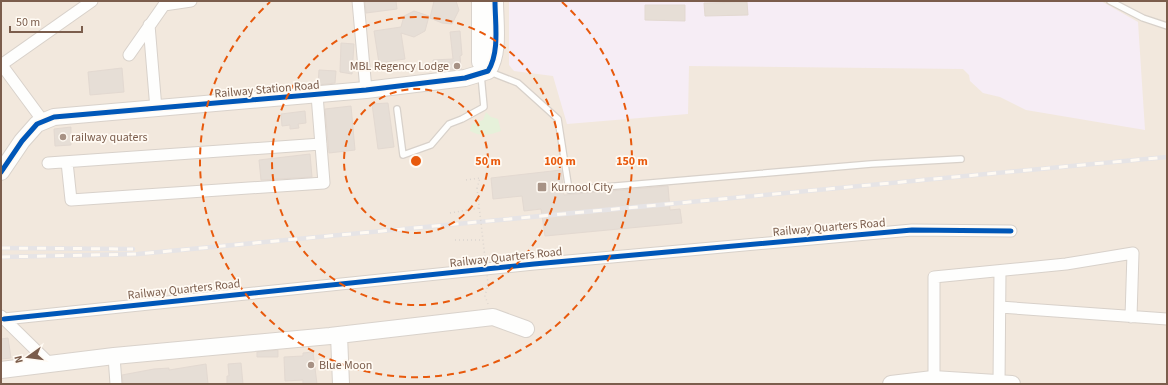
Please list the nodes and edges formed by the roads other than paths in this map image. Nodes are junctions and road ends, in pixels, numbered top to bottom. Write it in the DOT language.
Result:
graph roads {
  1 [pos="92,1"];
  2 [pos="191,1"];
  3 [pos="358,1"];
  4 [pos="480,1"];
  5 [pos="495,1"];
  6 [pos="1110,1"];
  7 [pos="163,3"];
  8 [pos="149,25"];
  9 [pos="1167,26"];
  10 [pos="129,55"];
  11 [pos="1,65"];
  12 [pos="485,72"];
  13 [pos="366,90"];
  14 [pos="317,95"];
  15 [pos="156,109"];
  16 [pos="397,109"];
  17 [pos="43,121"];
  18 [pos="321,144"];
  19 [pos="961,159"];
  20 [pos="67,162"];
  21 [pos="48,163"];
  22 [pos="1,172"];
  23 [pos="1011,231"];
  24 [pos="1000,271"];
  25 [pos="1000,307"];
  26 [pos="1131,316"];
  27 [pos="3,317"];
  28 [pos="1167,319"];
  29 [pos="526,329"];
  30 [pos="334,336"];
  31 [pos="114,356"];
  32 [pos="51,365"];
  33 [pos="1,370"];
  34 [pos="934,382"];
  35 [pos="1005,383"];
  36 [pos="116,384"];
  37 [pos="331,384"];
  38 [pos="341,384"];
  39 [pos="891,384"];
  1 -- 11 [label="street"];
  2 -- 7 [label="street"];
  3 -- 13 [label="street"];
  4 -- 12 [label="street"];
  5 -- 12 [label="street"];
  6 -- 9 [label="lane"];
  7 -- 8 [label="street"];
  8 -- 10 [label="street"];
  8 -- 15 [label="street"];
  11 -- 17 [label="street"];
  12 -- 13 [label="street, Railway Station Road"];
  12 -- 16 [label="lane"];
  12 -- 19 [label="lane"];
  13 -- 14 [label="street, Railway Station Road"];
  14 -- 15 [label="street, Railway Station Road"];
  14 -- 18 [label="street"];
  15 -- 17 [label="street, Railway Station Road"];
  17 -- 22 [label="street, Railway Station Road"];
  18 -- 20 [label="street"];
  18 -- 20 [label="street"];
  20 -- 21 [label="street"];
  23 -- 27 [label="street, Railway Quarters Road"];
  24 -- 25 [label="street"];
  24 -- 26 [label="street"];
  24 -- 34 [label="street"];
  25 -- 26 [label="street"];
  25 -- 35 [label="street"];
  26 -- 28 [label="street"];
  27 -- 32 [label="street"];
  29 -- 30 [label="street"];
  30 -- 31 [label="street"];
  30 -- 37 [label="street"];
  30 -- 38 [label="street"];
  31 -- 32 [label="street"];
  31 -- 36 [label="street"];
  32 -- 33 [label="street"];
  34 -- 35 [label="street"];
  34 -- 39 [label="street"];
}
